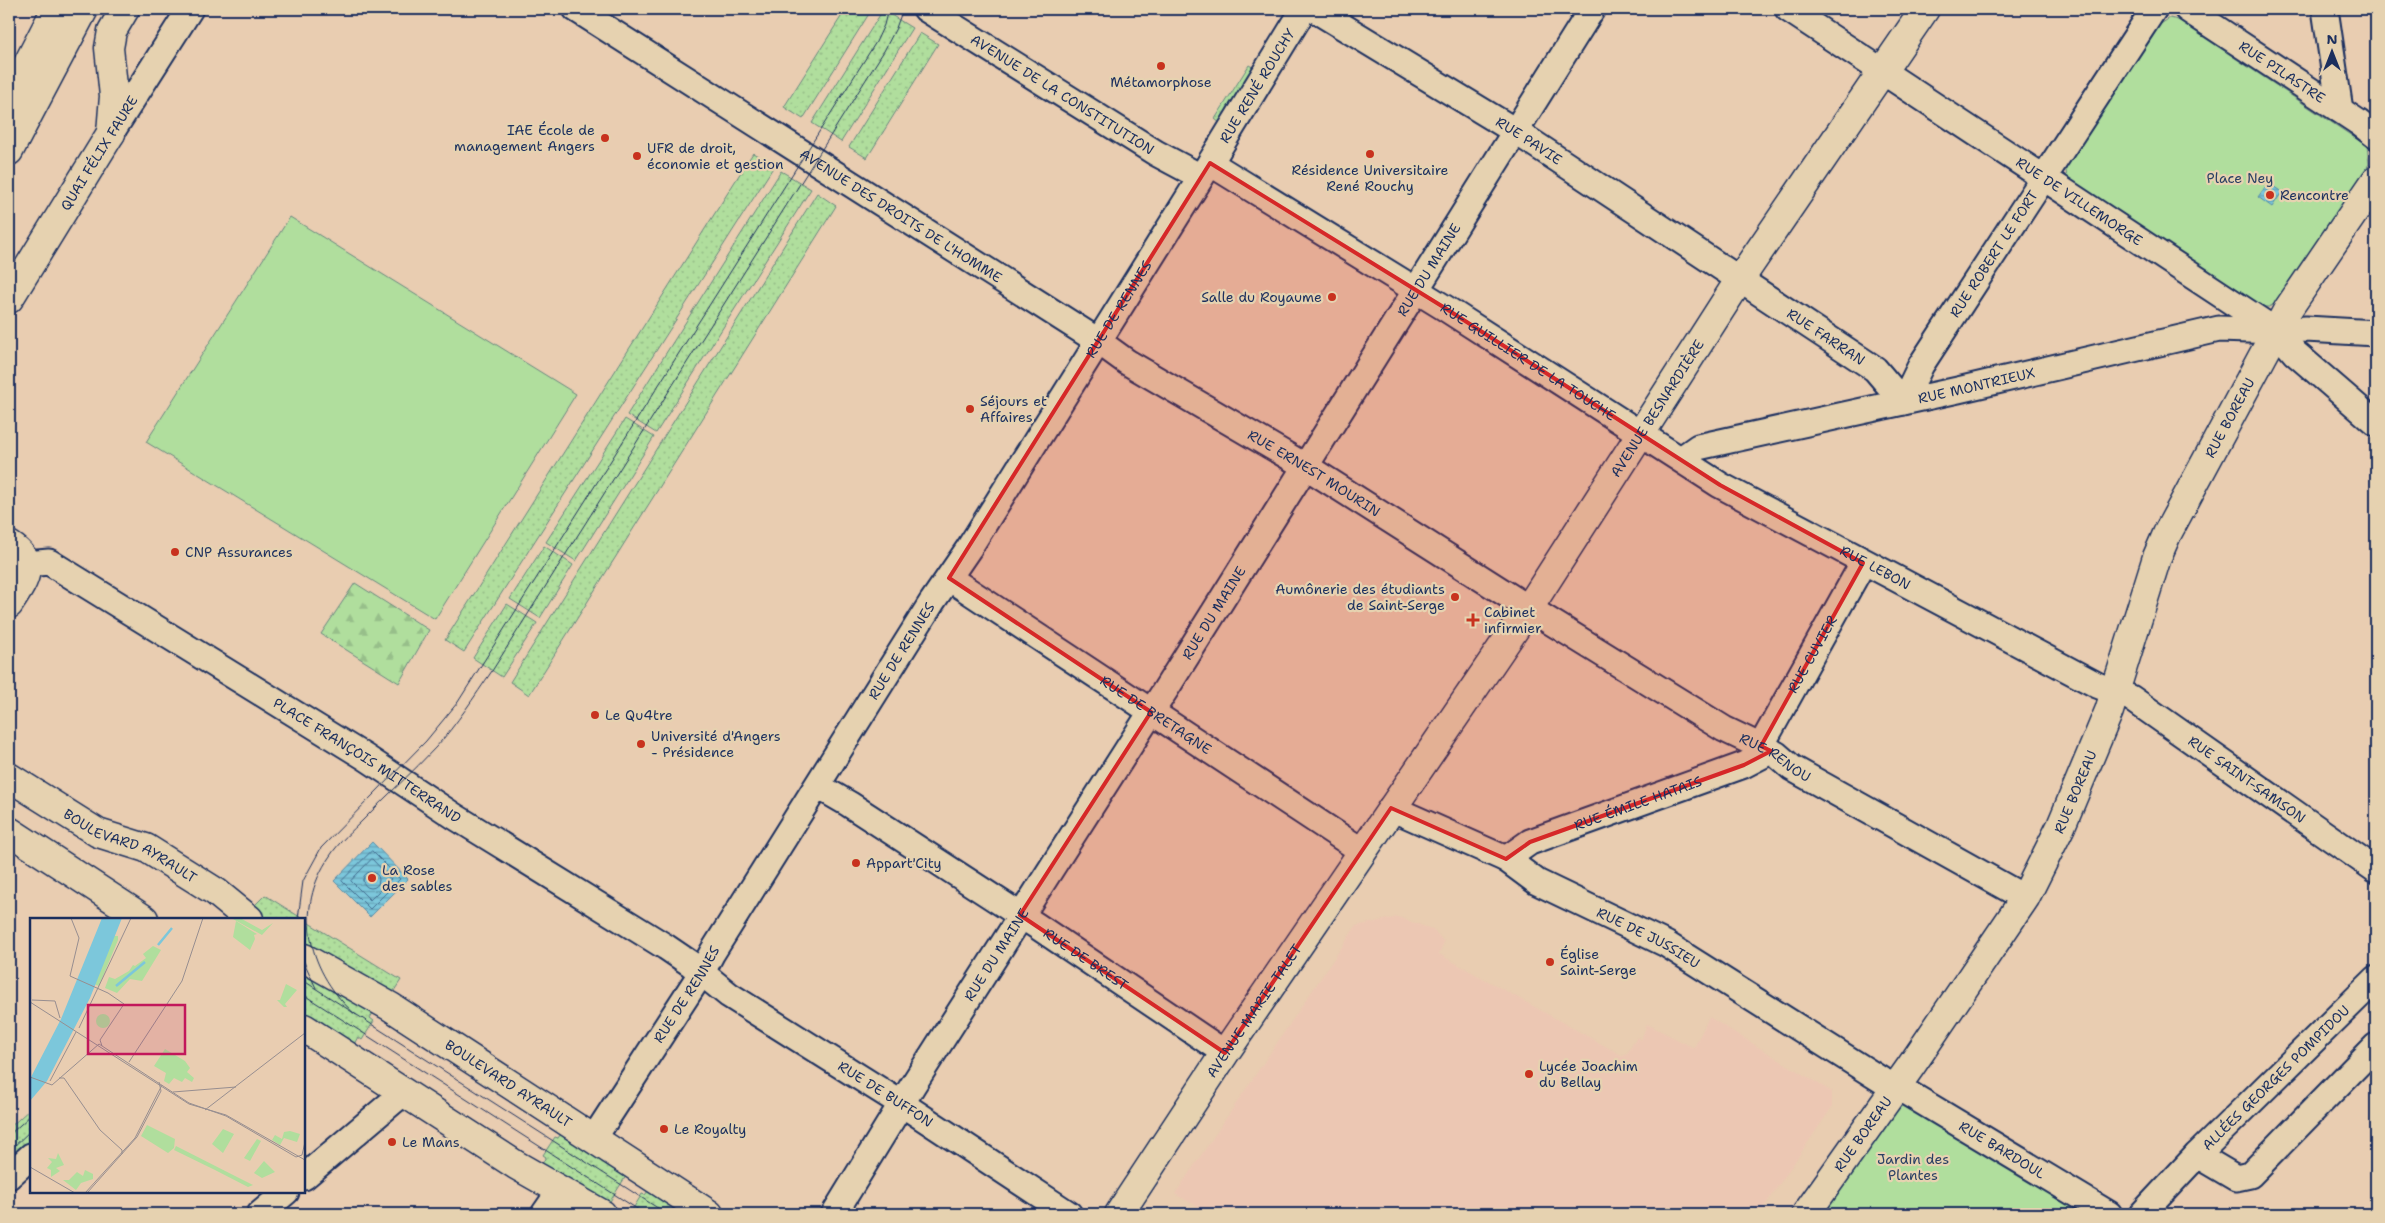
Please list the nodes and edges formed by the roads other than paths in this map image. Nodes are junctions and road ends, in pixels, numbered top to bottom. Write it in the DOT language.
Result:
graph roads {
  1 [pos="56,9"];
  2 [pos="84,9"];
  3 [pos="125,9"];
  4 [pos="190,9"];
  5 [pos="576,9"];
  6 [pos="926,9"];
  7 [pos="1304,9"];
  8 [pos="1314,9"];
  9 [pos="1592,9"];
  10 [pos="1788,9"];
  11 [pos="1925,9"];
  12 [pos="2154,9"];
  13 [pos="2187,9"];
  14 [pos="2325,9"];
  15 [pos="1883,71"];
  16 [pos="9,100"];
  17 [pos="2340,110"];
  18 [pos="1515,131"];
  19 [pos="111,133"];
  20 [pos="2376,136"];
  21 [pos="9,151"];
  22 [pos="1206,170"];
  23 [pos="2043,177"];
  24 [pos="2376,180"];
  25 [pos="1740,279"];
  26 [pos="1416,290"];
  27 [pos="9,299"];
  28 [pos="2276,331"];
  29 [pos="2376,333"];
  30 [pos="1098,341"];
  31 [pos="1903,402"];
  32 [pos="2376,424"];
  33 [pos="1642,435"];
  34 [pos="1681,459"];
  35 [pos="1305,466"];
  36 [pos="18,554"];
  37 [pos="1863,563"];
  38 [pos="949,578"];
  39 [pos="9,604"];
  40 [pos="1529,608"];
  41 [pos="2114,692"];
  42 [pos="1150,712"];
  43 [pos="1766,748"];
  44 [pos="9,777"];
  45 [pos="818,786"];
  46 [pos="1391,808"];
  47 [pos="9,831"];
  48 [pos="1362,851"];
  49 [pos="1506,859"];
  50 [pos="2376,870"];
  51 [pos="2025,898"];
  52 [pos="1020,916"];
  53 [pos="142,918"];
  54 [pos="248,918"];
  55 [pos="305,959"];
  56 [pos="702,972"];
  57 [pos="2376,979"];
  58 [pos="305,1029"];
  59 [pos="2376,1046"];
  60 [pos="1225,1053"];
  61 [pos="1896,1086"];
  62 [pos="403,1093"];
  63 [pos="902,1104"];
  64 [pos="594,1138"];
  65 [pos="2197,1155"];
  66 [pos="30,1157"];
  67 [pos="9,1176"];
  68 [pos="305,1176"];
  69 [pos="560,1191"];
  70 [pos="285,1193"];
  71 [pos="260,1214"];
  72 [pos="544,1214"];
  73 [pos="602,1214"];
  74 [pos="709,1214"];
  75 [pos="834,1214"];
  76 [pos="1069,1214"];
  77 [pos="1119,1214"];
  78 [pos="1806,1214"];
  79 [pos="2109,1214"];
  80 [pos="2142,1214"];
  1 -- 16 [label="main road"];
  2 -- 21 [label="main road"];
  3 -- 19 [label="main road"];
  4 -- 19 [label="street, QUAI FÉLIX FAURE"];
  5 -- 30 [label="street, AVENUE DES DROITS DE L'HOMME"];
  6 -- 22 [label="street, AVENUE DE LA CONSTITUTION"];
  7 -- 22 [label="street, RUE RENÉ ROUCHY"];
  8 -- 18 [label="street, RUE PAVIE"];
  9 -- 18 [label="street, RUE DU MAINE"];
  10 -- 15 [label="street, RUE DE VILLEMORGE"];
  11 -- 15 [label="main road, AVENUE BESNARDIÈRE"];
  12 -- 23 [label="street, RUE ROBERT LE FORT"];
  13 -- 17 [label="street, RUE PILASTRE"];
  14 -- 17 [label="street"];
  15 -- 23 [label="street, RUE DE VILLEMORGE"];
  15 -- 25 [label="main road, AVENUE BESNARDIÈRE"];
  17 -- 20 [label="street, RUE PILASTRE"];
  18 -- 25 [label="street, RUE PAVIE"];
  18 -- 26 [label="street, RUE DU MAINE"];
  19 -- 27 [label="main road, QUAI FÉLIX FAURE"];
  22 -- 26 [label="street, RUE GUILLIER DE LA TOUCHE"];
  22 -- 30 [label="street, RUE DE RENNES"];
  23 -- 28 [label="street, RUE DE VILLEMORGE"];
  23 -- 31 [label="street, RUE ROBERT LE FORT"];
  24 -- 28 [label="main road, RUE BOREAU"];
  25 -- 31 [label="street, RUE FARRAN"];
  25 -- 33 [label="main road, AVENUE BESNARDIÈRE"];
  26 -- 33 [label="street, RUE GUILLIER DE LA TOUCHE"];
  26 -- 35 [label="street, RUE DU MAINE"];
  28 -- 29 [label="street, RUE MONTRIEUX"];
  28 -- 31 [label="street, RUE MONTRIEUX"];
  28 -- 32 [label="street, RUE DE VILLEMORGE"];
  28 -- 41 [label="main road, RUE BOREAU"];
  30 -- 35 [label="street, RUE ERNEST MOURIN"];
  30 -- 38 [label="street, RUE DE RENNES"];
  31 -- 34 [label="street, RUE MONTRIEUX"];
  33 -- 34 [label="street, RUE LEBON"];
  33 -- 40 [label="main road, AVENUE BESNARDIÈRE"];
  34 -- 37 [label="street, RUE LEBON"];
  35 -- 40 [label="street, RUE ERNEST MOURIN"];
  35 -- 42 [label="street, RUE DU MAINE"];
  36 -- 39 [label="main road"];
  36 -- 56 [label="street, PLACE FRANÇOIS MITTERRAND"];
  37 -- 41 [label="street, RUE LEBON"];
  37 -- 43 [label="street, RUE CUVIER"];
  38 -- 42 [label="street, RUE DE BRETAGNE"];
  38 -- 45 [label="street, RUE DE RENNES"];
  40 -- 43 [label="street, RUE RENOU"];
  40 -- 46 [label="main road, AVENUE BESNARDIÈRE"];
  41 -- 50 [label="street, RUE SAINT-SAMSON"];
  41 -- 51 [label="main road, RUE BOREAU"];
  42 -- 48 [label="street, RUE DE BRETAGNE"];
  42 -- 52 [label="street, RUE DU MAINE"];
  43 -- 49 [label="street, RUE ÉMILE HATAIS"];
  43 -- 51 [label="street, RUE RENOU"];
  44 -- 54 [label="main road, BOULEVARD AYRAULT"];
  45 -- 52 [label="street, RUE DE BREST"];
  45 -- 56 [label="street, RUE DE RENNES"];
  46 -- 48 [label="main road, AVENUE MARIE TALET"];
  46 -- 49 [label="street, RUE DE JUSSIEU"];
  47 -- 53 [label="main road"];
  48 -- 60 [label="main road, AVENUE MARIE TALET"];
  49 -- 61 [label="street, RUE DE JUSSIEU"];
  51 -- 61 [label="main road, RUE BOREAU"];
  52 -- 60 [label="street, RUE DE BREST"];
  52 -- 63 [label="street, RUE DU MAINE"];
  55 -- 64 [label="main road, BOULEVARD AYRAULT"];
  56 -- 63 [label="street, RUE DE BUFFON"];
  56 -- 64 [label="street, RUE DE RENNES"];
  57 -- 65 [label="street, ALLÉES GEORGES POMPIDOU"];
  58 -- 62 [label="main road"];
  59 -- 65 [label="street, ALLÉES GEORGES POMPIDOU"];
  60 -- 77 [label="main road, AVENUE MARIE TALET"];
  61 -- 78 [label="main road, RUE BOREAU"];
  61 -- 79 [label="street, RUE BARDOUL"];
  62 -- 68 [label="street"];
  62 -- 69 [label="main road"];
  63 -- 75 [label="street, RUE DU MAINE"];
  63 -- 76 [label="street, RUE DE BUFFON"];
  64 -- 74 [label="main road, BOULEVARD AYRAULT"];
  65 -- 80 [label="street, ALLÉES GEORGES POMPIDOU"];
  66 -- 67 [label="street"];
  69 -- 72 [label="street"];
  69 -- 73 [label="main road"];
  70 -- 71 [label="street"];
}
